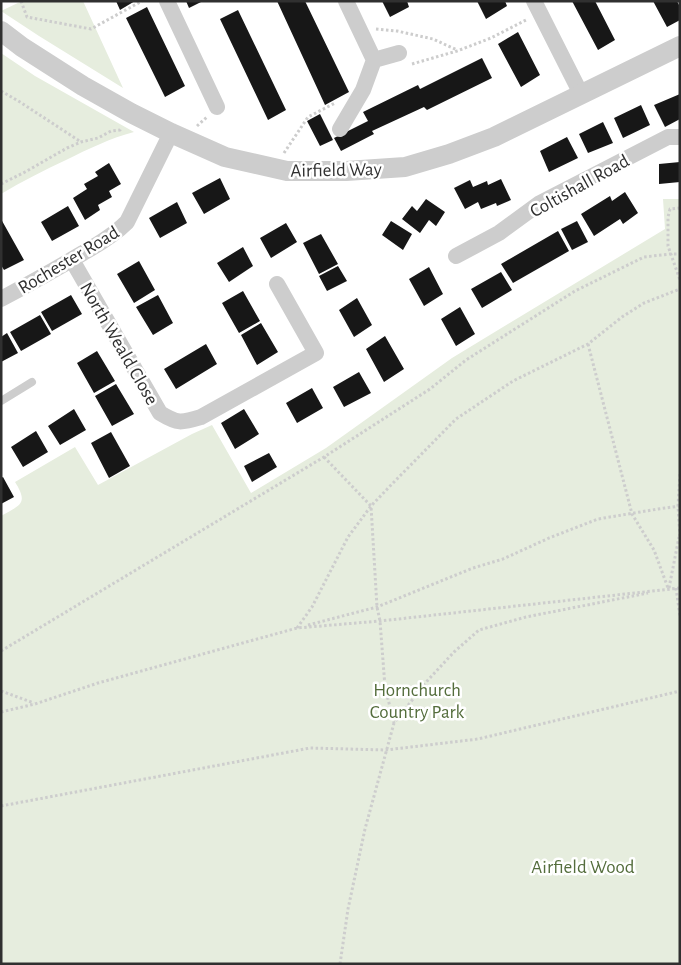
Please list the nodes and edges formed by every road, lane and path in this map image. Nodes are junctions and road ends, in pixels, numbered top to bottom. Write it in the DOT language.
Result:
graph roads {
  1 [pos="21,1"];
  2 [pos="142,1"];
  3 [pos="167,1"];
  4 [pos="346,1"];
  5 [pos="537,7"];
  6 [pos="358,26"];
  7 [pos="1,31"];
  8 [pos="680,46"];
  9 [pos="457,50"];
  10 [pos="399,53"];
  11 [pos="374,60"];
  12 [pos="363,90"];
  13 [pos="1,91"];
  14 [pos="581,94"];
  15 [pos="217,107"];
  16 [pos="131,113"];
  17 [pos="340,128"];
  18 [pos="171,133"];
  19 [pos="680,137"];
  20 [pos="80,142"];
  21 [pos="273,168"];
  22 [pos="1,184"];
  23 [pos="680,208"];
  24 [pos="670,254"];
  25 [pos="680,254"];
  26 [pos="456,256"];
  27 [pos="72,260"];
  28 [pos="680,280"];
  29 [pos="277,284"];
  30 [pos="680,289"];
  31 [pos="1,299"];
  32 [pos="588,344"];
  33 [pos="32,382"];
  34 [pos="1,400"];
  35 [pos="324,457"];
  36 [pos="680,474"];
  37 [pos="371,506"];
  38 [pos="679,506"];
  39 [pos="632,514"];
  40 [pos="680,537"];
  41 [pos="668,588"];
  42 [pos="678,588"];
  43 [pos="377,608"];
  44 [pos="680,616"];
  45 [pos="380,621"];
  46 [pos="297,628"];
  47 [pos="1,651"];
  48 [pos="1,691"];
  49 [pos="680,691"];
  50 [pos="35,704"];
  51 [pos="1,712"];
  52 [pos="394,723"];
  53 [pos="386,750"];
  54 [pos="1,806"];
  55 [pos="340,964"];
  1 -- 2 [label="path"];
  3 -- 15 [label="street"];
  4 -- 6 [label="street"];
  5 -- 9 [label="path"];
  5 -- 14 [label="street"];
  6 -- 9 [label="path"];
  6 -- 11 [label="street"];
  7 -- 16 [label="street, Airfield Way"];
  8 -- 14 [label="street, Airfield Way"];
  9 -- 10 [label="path"];
  10 -- 11 [label="street"];
  11 -- 12 [label="street"];
  12 -- 17 [label="street"];
  12 -- 21 [label="path"];
  13 -- 20 [label="path"];
  14 -- 21 [label="street, Airfield Way"];
  16 -- 18 [label="street, Airfield Way"];
  16 -- 20 [label="path"];
  18 -- 21 [label="street, Airfield Way"];
  18 -- 27 [label="street, Rochester Road"];
  19 -- 26 [label="street, Coltishall Road"];
  20 -- 22 [label="path"];
  23 -- 24 [label="path"];
  24 -- 25 [label="path"];
  24 -- 28 [label="path"];
  24 -- 35 [label="path"];
  27 -- 29 [label="street, North Weald Close"];
  27 -- 31 [label="street, Rochester Road"];
  30 -- 32 [label="path"];
  32 -- 37 [label="path"];
  32 -- 39 [label="path"];
  33 -- 34 [label="lane"];
  35 -- 37 [label="path"];
  35 -- 47 [label="path"];
  36 -- 38 [label="path"];
  37 -- 43 [label="path"];
  37 -- 46 [label="path"];
  38 -- 39 [label="path"];
  38 -- 40 [label="path"];
  39 -- 41 [label="path"];
  39 -- 43 [label="path"];
  40 -- 41 [label="path"];
  41 -- 42 [label="path"];
  41 -- 45 [label="path"];
  41 -- 52 [label="path"];
  42 -- 44 [label="path"];
  43 -- 45 [label="path"];
  43 -- 46 [label="path"];
  45 -- 46 [label="path"];
  45 -- 52 [label="path"];
  46 -- 50 [label="path"];
  48 -- 50 [label="path"];
  49 -- 53 [label="path"];
  50 -- 51 [label="path"];
  52 -- 53 [label="path"];
  53 -- 54 [label="path"];
  53 -- 55 [label="path"];
}
